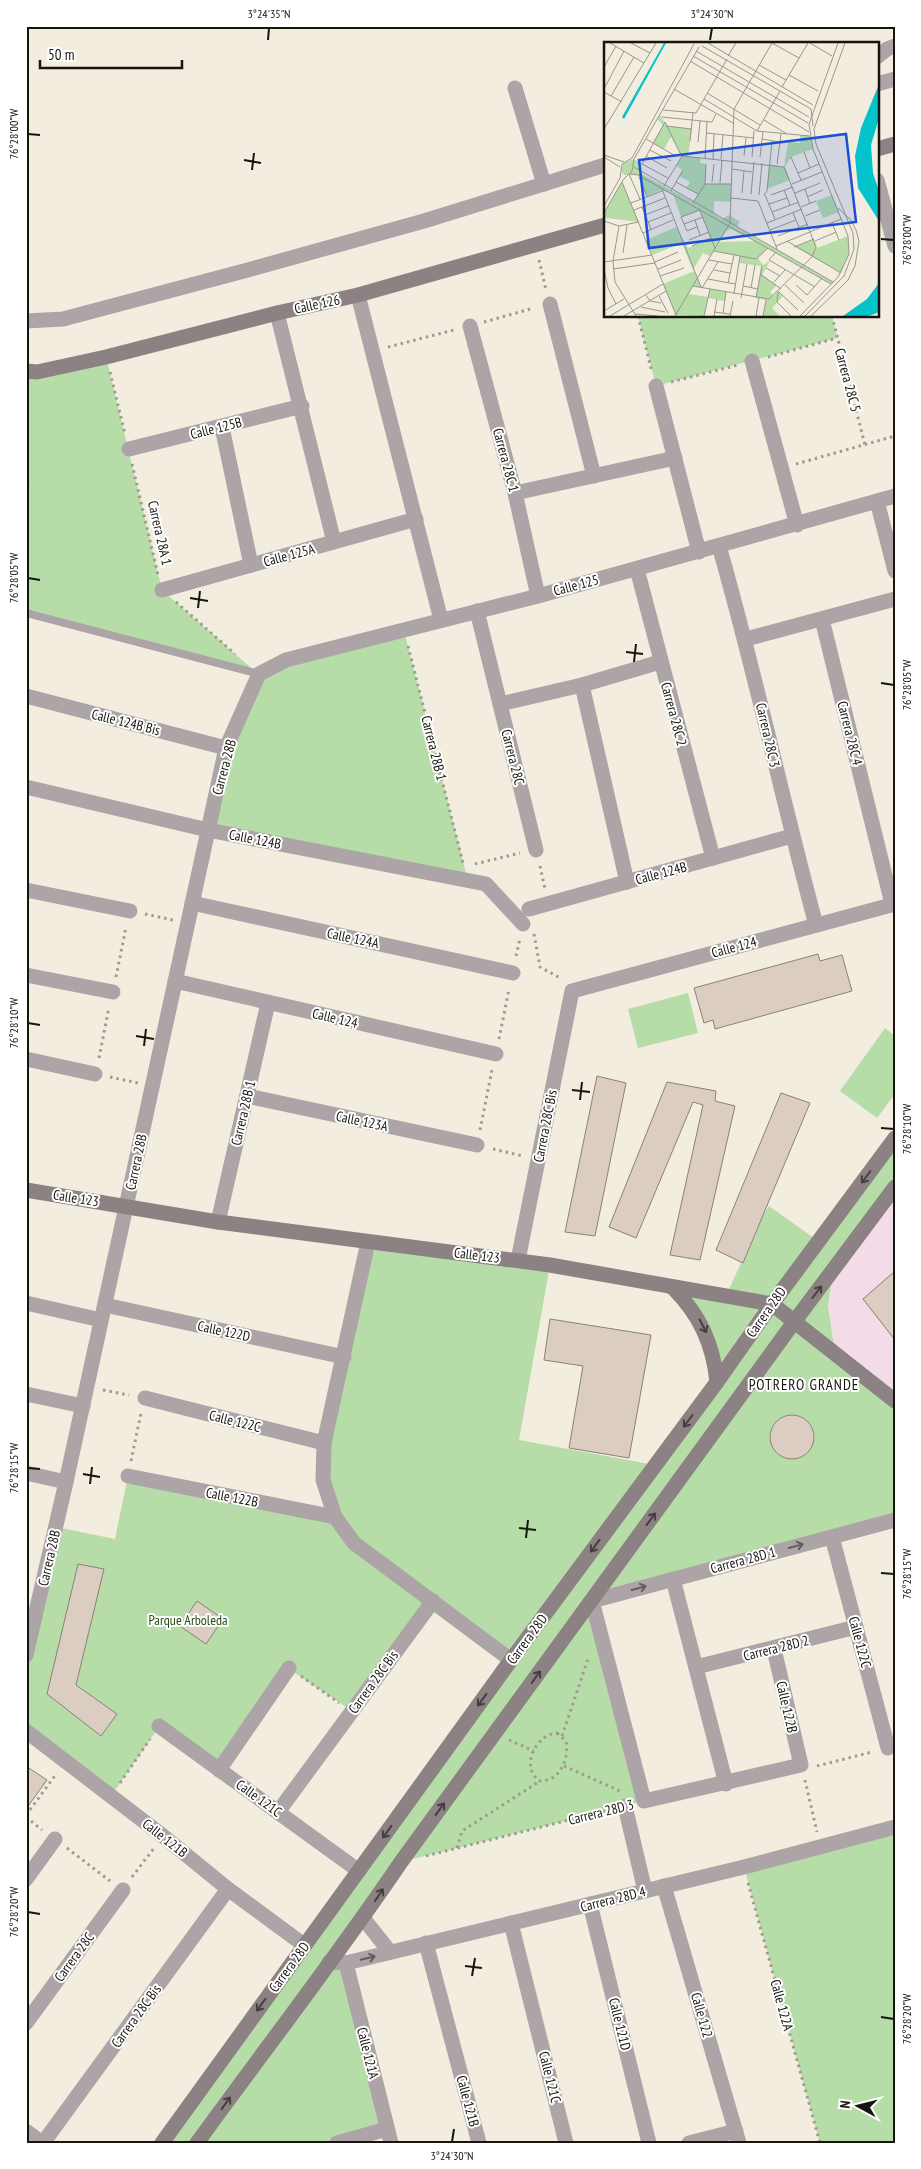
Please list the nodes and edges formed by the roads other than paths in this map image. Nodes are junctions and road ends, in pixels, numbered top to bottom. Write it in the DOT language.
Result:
graph roads {
  1 [pos="895,79"];
  2 [pos="878,84"];
  3 [pos="515,88"];
  4 [pos="895,144"];
  5 [pos="878,149"];
  6 [pos="604,165"];
  7 [pos="544,184"];
  8 [pos="878,184"];
  9 [pos="604,225"];
  10 [pos="895,246"];
  11 [pos="358,295"];
  12 [pos="550,304"];
  13 [pos="277,313"];
  14 [pos="26,321"];
  15 [pos="470,326"];
  16 [pos="752,361"];
  17 [pos="26,371"];
  18 [pos="656,386"];
  19 [pos="302,406"];
  20 [pos="222,427"];
  21 [pos="129,449"];
  22 [pos="674,458"];
  23 [pos="594,476"];
  24 [pos="515,493"];
  25 [pos="895,496"];
  26 [pos="878,501"];
  27 [pos="416,519"];
  28 [pos="797,524"];
  29 [pos="334,542"];
  30 [pos="719,546"];
  31 [pos="699,552"];
  32 [pos="251,565"];
  33 [pos="637,569"];
  34 [pos="895,571"];
  35 [pos="162,590"];
  36 [pos="538,596"];
  37 [pos="895,599"];
  38 [pos="477,611"];
  39 [pos="26,613"];
  40 [pos="822,619"];
  41 [pos="441,620"];
  42 [pos="746,639"];
  43 [pos="660,662"];
  44 [pos="259,674"];
  45 [pos="582,685"];
  46 [pos="26,696"];
  47 [pos="500,704"];
  48 [pos="226,748"];
  49 [pos="26,787"];
  50 [pos="208,830"];
  51 [pos="792,836"];
  52 [pos="536,850"];
  53 [pos="713,858"];
  54 [pos="627,882"];
  55 [pos="26,890"];
  56 [pos="192,903"];
  57 [pos="894,904"];
  58 [pos="529,909"];
  59 [pos="130,911"];
  60 [pos="816,925"];
  61 [pos="529,928"];
  62 [pos="513,973"];
  63 [pos="26,975"];
  64 [pos="175,981"];
  65 [pos="572,991"];
  66 [pos="112,992"];
  67 [pos="268,1003"];
  68 [pos="496,1054"];
  69 [pos="26,1059"];
  70 [pos="95,1074"];
  71 [pos="247,1096"];
  72 [pos="895,1138"];
  73 [pos="477,1145"];
  74 [pos="895,1187"];
  75 [pos="26,1190"];
  76 [pos="126,1206"];
  77 [pos="218,1222"];
  78 [pos="368,1242"];
  79 [pos="518,1260"];
  80 [pos="673,1288"];
  81 [pos="26,1303"];
  82 [pos="105,1304"];
  83 [pos="772,1304"];
  84 [pos="101,1320"];
  85 [pos="794,1322"];
  86 [pos="344,1357"];
  87 [pos="717,1382"];
  88 [pos="26,1394"];
  89 [pos="144,1398"];
  90 [pos="895,1401"];
  91 [pos="83,1406"];
  92 [pos="324,1443"];
  93 [pos="26,1474"];
  94 [pos="128,1476"];
  95 [pos="66,1482"];
  96 [pos="335,1517"];
  97 [pos="895,1520"];
  98 [pos="832,1537"];
  99 [pos="674,1579"];
  100 [pos="592,1600"];
  101 [pos="433,1601"];
  102 [pos="856,1627"];
  103 [pos="774,1649"];
  104 [pos="26,1655"];
  105 [pos="511,1660"];
  106 [pos="696,1667"];
  107 [pos="290,1668"];
  108 [pos="159,1726"];
  109 [pos="26,1731"];
  110 [pos="888,1748"];
  111 [pos="219,1770"];
  112 [pos="806,1770"];
  113 [pos="726,1784"];
  114 [pos="625,1806"];
  115 [pos="278,1812"];
  116 [pos="895,1827"];
  117 [pos="55,1839"];
  118 [pos="359,1871"];
  119 [pos="26,1879"];
  120 [pos="664,1886"];
  121 [pos="228,1889"];
  122 [pos="123,1890"];
  123 [pos="645,1891"];
  124 [pos="590,1904"];
  125 [pos="363,1918"];
  126 [pos="511,1923"];
  127 [pos="426,1943"];
  128 [pos="304,1945"];
  129 [pos="390,1952"];
  130 [pos="329,1962"];
  131 [pos="346,1963"];
  132 [pos="26,2023"];
  133 [pos="26,2131"];
  134 [pos="389,2136"];
  135 [pos="738,2137"];
  136 [pos="43,2143"];
  137 [pos="162,2143"];
  138 [pos="197,2143"];
  139 [pos="338,2143"];
  140 [pos="479,2143"];
  141 [pos="566,2143"];
  142 [pos="650,2143"];
  143 [pos="689,2143"];
  1 -- 2 [label="street"];
  3 -- 7 [label="street"];
  4 -- 5 [label="street"];
  6 -- 7 [label="street"];
  7 -- 14 [label="street"];
  8 -- 10 [label="street"];
  9 -- 11 [label="street, Calle 126"];
  11 -- 13 [label="street, Calle 126"];
  11 -- 27 [label="street"];
  12 -- 23 [label="street"];
  13 -- 17 [label="street, Calle 126"];
  13 -- 19 [label="street"];
  15 -- 24 [label="street, Carrera 28C 1"];
  16 -- 28 [label="street"];
  18 -- 22 [label="street"];
  19 -- 20 [label="street, Calle 125B"];
  19 -- 29 [label="street"];
  20 -- 21 [label="street, Calle 125B"];
  20 -- 32 [label="street"];
  22 -- 23 [label="street"];
  22 -- 31 [label="street"];
  23 -- 24 [label="street"];
  24 -- 36 [label="street, Carrera 28C 1"];
  25 -- 26 [label="street, Calle 125"];
  26 -- 28 [label="street, Calle 125"];
  26 -- 34 [label="street"];
  27 -- 29 [label="street, Calle 125A"];
  27 -- 41 [label="street"];
  28 -- 30 [label="street, Calle 125"];
  29 -- 32 [label="street, Calle 125A"];
  30 -- 31 [label="street, Calle 125"];
  30 -- 42 [label="street, Carrera 28C 3"];
  31 -- 33 [label="street, Calle 125"];
  32 -- 35 [label="street, Calle 125A"];
  33 -- 36 [label="street, Calle 125"];
  33 -- 43 [label="street, Carrera 28C 2"];
  36 -- 38 [label="street, Calle 125"];
  37 -- 40 [label="street"];
  38 -- 41 [label="street, Calle 125"];
  38 -- 47 [label="street, Carrera 28C"];
  39 -- 44 [label="lane"];
  40 -- 42 [label="street"];
  40 -- 57 [label="street, Carrera 28C 4"];
  41 -- 44 [label="street, Calle 125"];
  42 -- 51 [label="street, Carrera 28C 3"];
  43 -- 45 [label="street"];
  43 -- 53 [label="street, Carrera 28C 2"];
  44 -- 48 [label="street, Carrera 28B"];
  45 -- 47 [label="street"];
  45 -- 54 [label="street"];
  46 -- 48 [label="street, Calle 124B Bis"];
  47 -- 52 [label="street, Carrera 28C"];
  48 -- 50 [label="street, Carrera 28B"];
  49 -- 50 [label="street, Calle 124B"];
  50 -- 56 [label="street, Carrera 28B"];
  50 -- 61 [label="street, Calle 124B"];
  51 -- 53 [label="street, Calle 124B"];
  51 -- 60 [label="street, Carrera 28C 3"];
  53 -- 54 [label="street, Calle 124B"];
  54 -- 58 [label="street, Calle 124B"];
  55 -- 59 [label="street"];
  56 -- 62 [label="street, Calle 124A"];
  56 -- 64 [label="street, Carrera 28B"];
  57 -- 60 [label="street, Calle 124"];
  60 -- 65 [label="street, Calle 124"];
  63 -- 66 [label="street"];
  64 -- 67 [label="street, Calle 124"];
  64 -- 76 [label="street, Carrera 28B"];
  65 -- 79 [label="street, Carrera 28C Bis"];
  67 -- 68 [label="street, Calle 124"];
  67 -- 71 [label="street, Carrera 28B 1"];
  69 -- 70 [label="street"];
  71 -- 73 [label="street, Calle 123A"];
  71 -- 77 [label="street, Carrera 28B 1"];
  72 -- 83 [label="street, Carrera 28D, one-way"];
  85 -- 74 [label="street, Carrera 28D, one-way"];
  75 -- 76 [label="street, Calle 123"];
  76 -- 77 [label="street, Calle 123"];
  76 -- 82 [label="street, Carrera 28B"];
  77 -- 78 [label="street, Calle 123"];
  78 -- 79 [label="street, Calle 123"];
  78 -- 86 [label="street"];
  79 -- 80 [label="street, Calle 123"];
  80 -- 83 [label="street, Calle 123"];
  80 -- 87 [label="street, one-way"];
  81 -- 84 [label="street"];
  82 -- 84 [label="street, Carrera 28B"];
  82 -- 86 [label="street, Calle 122D"];
  83 -- 85 [label="street"];
  83 -- 87 [label="street, Carrera 28D"];
  84 -- 91 [label="street, Carrera 28B"];
  85 -- 90 [label="street"];
  100 -- 85 [label="street, Carrera 28D, one-way"];
  86 -- 92 [label="street"];
  87 -- 105 [label="street, Carrera 28D, one-way"];
  88 -- 91 [label="street"];
  89 -- 92 [label="street, Calle 122C"];
  91 -- 95 [label="street, Carrera 28B"];
  92 -- 96 [label="street"];
  93 -- 95 [label="street"];
  94 -- 96 [label="street, Calle 122B"];
  95 -- 104 [label="street, Carrera 28B"];
  96 -- 101 [label="street"];
  97 -- 98 [label="street, Carrera 28D 1"];
  99 -- 98 [label="street, Carrera 28D 1, one-way"];
  98 -- 102 [label="street, Calle 122C"];
  100 -- 99 [label="street, Carrera 28D 1, one-way"];
  99 -- 106 [label="street"];
  100 -- 113 [label="street, Carrera 28D 3"];
  125 -- 100 [label="street, Carrera 28D, one-way"];
  101 -- 105 [label="street"];
  101 -- 115 [label="street, Carrera 28C Bis"];
  102 -- 103 [label="street, Carrera 28D 2"];
  102 -- 110 [label="street, Calle 122C"];
  103 -- 106 [label="street, Carrera 28D 2"];
  103 -- 112 [label="street, Calle 122B"];
  105 -- 118 [label="street, Carrera 28D, one-way"];
  106 -- 113 [label="street"];
  107 -- 111 [label="street"];
  108 -- 111 [label="street, Calle 121C"];
  109 -- 121 [label="street, Calle 121B"];
  111 -- 115 [label="street, Calle 121C"];
  112 -- 113 [label="street, Carrera 28D 3"];
  114 -- 123 [label="street"];
  115 -- 118 [label="street, Calle 121C"];
  116 -- 120 [label="street, Carrera 28D 4"];
  117 -- 119 [label="street"];
  118 -- 128 [label="street, Carrera 28D"];
  120 -- 123 [label="street, Carrera 28D 4"];
  120 -- 135 [label="street, Calle 122"];
  121 -- 128 [label="street, Calle 121B"];
  121 -- 136 [label="street, Carrera 28C Bis"];
  122 -- 132 [label="street, Carrera 28C"];
  123 -- 124 [label="street, Carrera 28D 4"];
  124 -- 126 [label="street, Carrera 28D 4"];
  124 -- 142 [label="street, Calle 121D"];
  125 -- 129 [label="street"];
  125 -- 130 [label="street, Carrera 28D"];
  126 -- 127 [label="street, Carrera 28D 4"];
  126 -- 141 [label="street, Calle 121C"];
  127 -- 129 [label="street, Carrera 28D 4"];
  127 -- 140 [label="street, Calle 121B"];
  128 -- 137 [label="street, Carrera 28D, one-way"];
  131 -- 129 [label="street, Carrera 28D 4, one-way"];
  130 -- 131 [label="street, Carrera 28D 4"];
  138 -- 130 [label="street, Carrera 28D, one-way"];
  131 -- 134 [label="street, Calle 121A"];
  133 -- 136 [label="street"];
  134 -- 139 [label="street"];
  135 -- 143 [label="street"];
}
